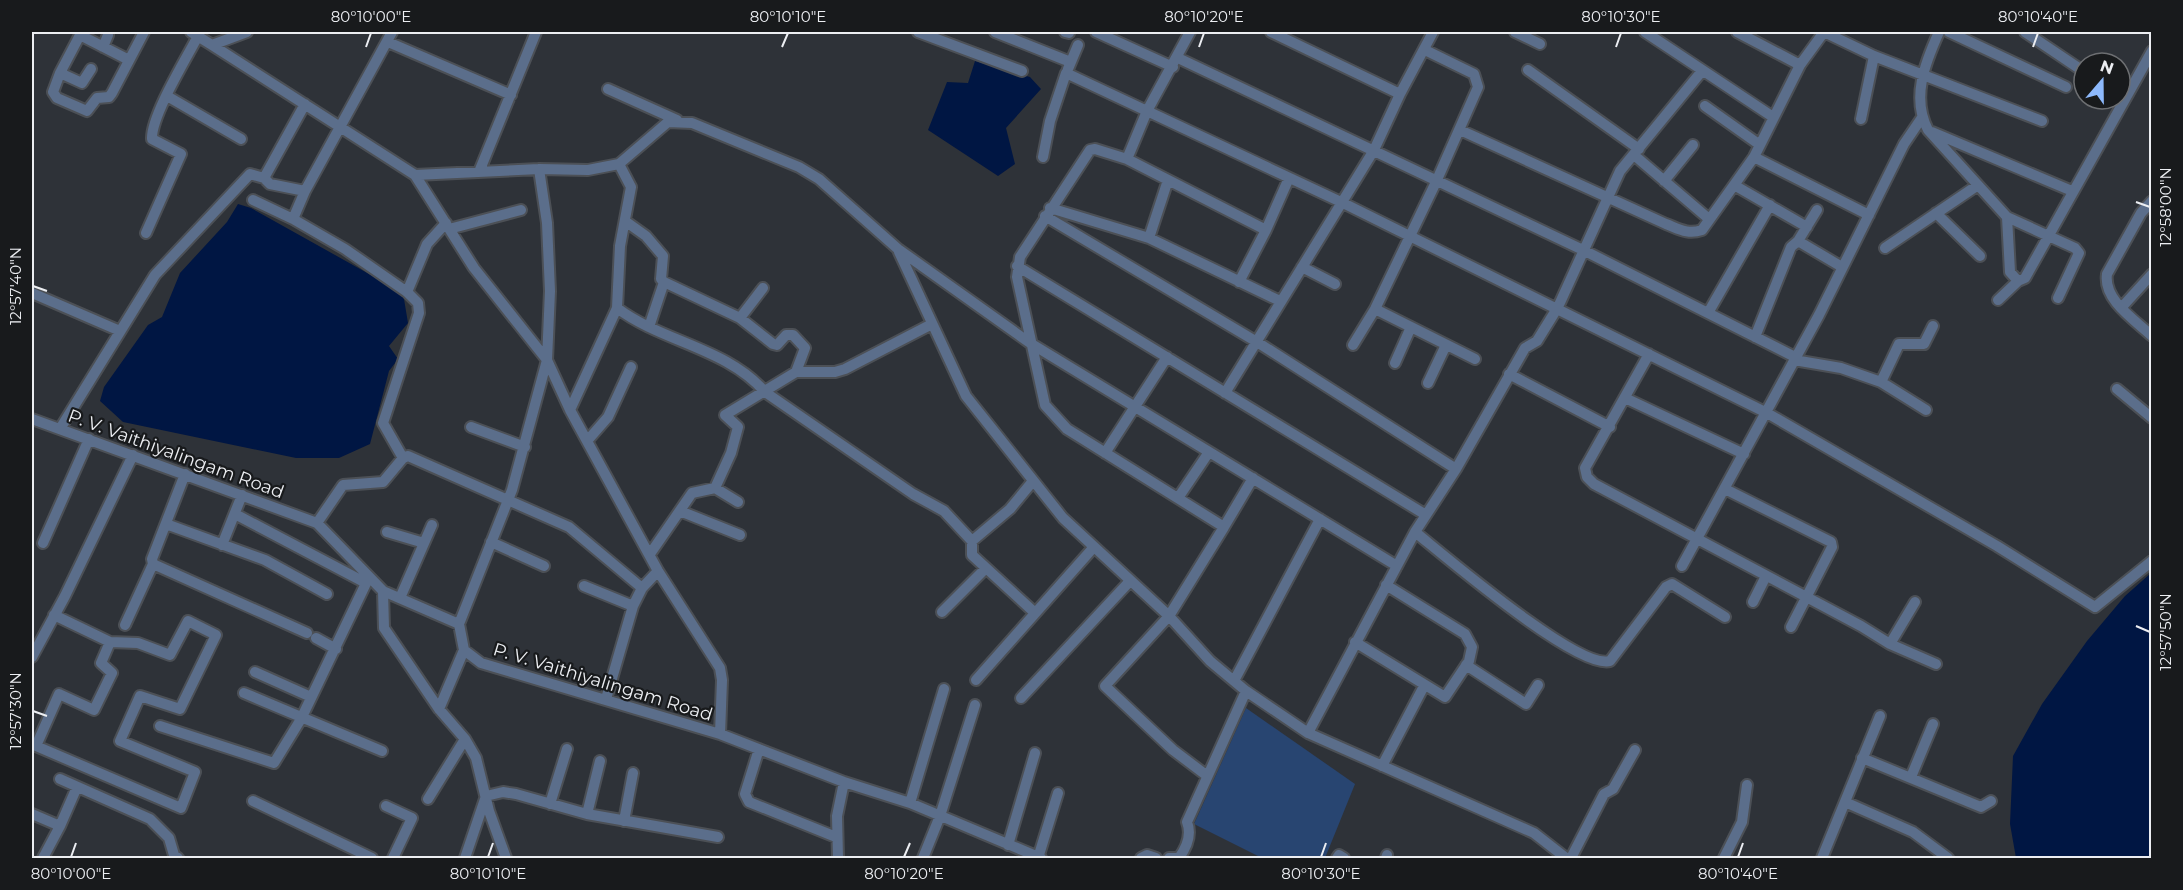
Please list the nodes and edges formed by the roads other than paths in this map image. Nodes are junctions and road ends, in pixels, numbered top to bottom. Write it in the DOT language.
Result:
graph roads {
  1 [pos="144,32"];
  2 [pos="247,32"];
  3 [pos="536,32"];
  4 [pos="918,32"];
  5 [pos="995,32"];
  6 [pos="1096,32"];
  7 [pos="1190,32"];
  8 [pos="1271,32"];
  9 [pos="1432,32"];
  10 [pos="1515,32"];
  11 [pos="1645,32"];
  12 [pos="1737,32"];
  13 [pos="1824,32"];
  14 [pos="1939,32"];
  15 [pos="1949,32"];
  16 [pos="2025,32"];
  17 [pos="81,33"];
  18 [pos="195,34"];
  19 [pos="108,35"];
  20 [pos="390,37"];
  21 [pos="1540,44"];
  22 [pos="212,45"];
  23 [pos="1078,45"];
  24 [pos="103,46"];
  25 [pos="1425,50"];
  26 [pos="2151,51"];
  27 [pos="1874,56"];
  28 [pos="129,60"];
  29 [pos="1175,63"];
  30 [pos="2072,64"];
  31 [pos="1800,65"];
  32 [pos="91,69"];
  33 [pos="1068,69"];
  34 [pos="1528,70"];
  35 [pos="1702,70"];
  36 [pos="1022,71"];
  37 [pos="60,73"];
  38 [pos="1923,74"];
  39 [pos="2066,87"];
  40 [pos="608,88"];
  41 [pos="1400,94"];
  42 [pos="511,95"];
  43 [pos="167,96"];
  44 [pos="304,104"];
  45 [pos="1705,106"];
  46 [pos="1148,111"];
  47 [pos="1773,117"];
  48 [pos="1860,119"];
  49 [pos="1922,119"];
  50 [pos="678,120"];
  51 [pos="2042,121"];
  52 [pos="341,127"];
  53 [pos="1460,130"];
  54 [pos="1928,130"];
  55 [pos="241,139"];
  56 [pos="1693,145"];
  57 [pos="1760,145"];
  58 [pos="1374,150"];
  59 [pos="1636,152"];
  60 [pos="1043,157"];
  61 [pos="1754,157"];
  62 [pos="1127,159"];
  63 [pos="619,164"];
  64 [pos="539,169"];
  65 [pos="479,172"];
  66 [pos="415,175"];
  67 [pos="264,178"];
  68 [pos="1289,178"];
  69 [pos="1168,180"];
  70 [pos="1664,181"];
  71 [pos="1436,182"];
  72 [pos="1734,185"];
  73 [pos="1978,185"];
  74 [pos="305,191"];
  75 [pos="2072,191"];
  76 [pos="1606,197"];
  77 [pos="253,201"];
  78 [pos="2151,201"];
  79 [pos="1341,202"];
  80 [pos="1770,205"];
  81 [pos="521,210"];
  82 [pos="1817,210"];
  83 [pos="1048,212"];
  84 [pos="1936,213"];
  85 [pos="1869,215"];
  86 [pos="2007,217"];
  87 [pos="293,219"];
  88 [pos="1709,219"];
  89 [pos="625,221"];
  90 [pos="448,226"];
  91 [pos="1807,227"];
  92 [pos="1266,230"];
  93 [pos="146,232"];
  94 [pos="1408,236"];
  95 [pos="2047,236"];
  96 [pos="1149,238"];
  97 [pos="1798,241"];
  98 [pos="1885,248"];
  99 [pos="898,249"];
  100 [pos="1583,250"];
  101 [pos="1980,256"];
  102 [pos="1017,266"];
  103 [pos="1302,267"];
  104 [pos="1842,267"];
  105 [pos="2018,281"];
  106 [pos="664,282"];
  107 [pos="1239,282"];
  108 [pos="2149,282"];
  109 [pos="1335,284"];
  110 [pos="763,288"];
  111 [pos="407,292"];
  112 [pos="32,294"];
  113 [pos="2058,298"];
  114 [pos="1998,300"];
  115 [pos="1280,301"];
  116 [pos="1558,307"];
  117 [pos="2122,307"];
  118 [pos="617,308"];
  119 [pos="1375,309"];
  120 [pos="1708,313"];
  121 [pos="740,318"];
  122 [pos="932,324"];
  123 [pos="1933,326"];
  124 [pos="649,327"];
  125 [pos="1411,327"];
  126 [pos="120,331"];
  127 [pos="2151,336"];
  128 [pos="1755,337"];
  129 [pos="1257,342"];
  130 [pos="1030,343"];
  131 [pos="1353,345"];
  132 [pos="1446,345"];
  133 [pos="1649,354"];
  134 [pos="1167,357"];
  135 [pos="1475,359"];
  136 [pos="1795,359"];
  137 [pos="547,360"];
  138 [pos="1395,363"];
  139 [pos="631,367"];
  140 [pos="796,372"];
  141 [pos="1509,374"];
  142 [pos="1881,382"];
  143 [pos="1428,383"];
  144 [pos="2117,389"];
  145 [pos="765,392"];
  146 [pos="1225,393"];
  147 [pos="1625,398"];
  148 [pos="1135,406"];
  149 [pos="570,410"];
  150 [pos="1926,410"];
  151 [pos="1767,413"];
  152 [pos="2151,418"];
  153 [pos="32,419"];
  154 [pos="471,427"];
  155 [pos="1610,427"];
  156 [pos="60,429"];
  157 [pos="89,439"];
  158 [pos="587,441"];
  159 [pos="525,447"];
  160 [pos="1209,452"];
  161 [pos="1105,453"];
  162 [pos="1744,454"];
  163 [pos="132,455"];
  164 [pos="403,458"];
  165 [pos="1456,469"];
  166 [pos="185,474"];
  167 [pos="1253,478"];
  168 [pos="1033,481"];
  169 [pos="715,488"];
  170 [pos="1725,489"];
  171 [pos="243,495"];
  172 [pos="1178,498"];
  173 [pos="507,501"];
  174 [pos="738,502"];
  175 [pos="680,511"];
  176 [pos="235,514"];
  177 [pos="1426,515"];
  178 [pos="1320,519"];
  179 [pos="317,523"];
  180 [pos="166,524"];
  181 [pos="432,525"];
  182 [pos="1224,527"];
  183 [pos="387,532"];
  184 [pos="1415,532"];
  185 [pos="740,535"];
  186 [pos="972,540"];
  187 [pos="1697,541"];
  188 [pos="491,542"];
  189 [pos="43,543"];
  190 [pos="424,543"];
  191 [pos="222,545"];
  192 [pos="1093,548"];
  193 [pos="650,555"];
  194 [pos="2151,561"];
  195 [pos="153,564"];
  196 [pos="544,566"];
  197 [pos="1397,566"];
  198 [pos="1682,566"];
  199 [pos="986,568"];
  200 [pos="658,571"];
  201 [pos="1766,576"];
  202 [pos="367,580"];
  203 [pos="1130,581"];
  204 [pos="1386,585"];
  205 [pos="585,586"];
  206 [pos="642,588"];
  207 [pos="383,591"];
  208 [pos="327,594"];
  209 [pos="400,598"];
  210 [pos="1806,598"];
  211 [pos="1753,602"];
  212 [pos="1915,602"];
  213 [pos="633,606"];
  214 [pos="942,612"];
  215 [pos="1034,612"];
  216 [pos="54,615"];
  217 [pos="1169,616"];
  218 [pos="1725,617"];
  219 [pos="459,624"];
  220 [pos="125,625"];
  221 [pos="1791,627"];
  222 [pos="110,642"];
  223 [pos="1355,642"];
  224 [pos="1890,644"];
  225 [pos="336,649"];
  226 [pos="464,650"];
  227 [pos="32,657"];
  228 [pos="1936,664"];
  229 [pos="1466,665"];
  230 [pos="255,672"];
  231 [pos="1234,679"];
  232 [pos="976,680"];
  233 [pos="1538,685"];
  234 [pos="1424,686"];
  235 [pos="944,689"];
  236 [pos="1246,691"];
  237 [pos="244,693"];
  238 [pos="311,697"];
  239 [pos="1021,698"];
  240 [pos="606,699"];
  241 [pos="975,705"];
  242 [pos="439,709"];
  243 [pos="1880,716"];
  244 [pos="301,719"];
  245 [pos="1933,724"];
  246 [pos="160,726"];
  247 [pos="1308,733"];
  248 [pos="720,734"];
  249 [pos="465,739"];
  250 [pos="567,749"];
  251 [pos="759,749"];
  252 [pos="1635,750"];
  253 [pos="382,751"];
  254 [pos="1035,753"];
  255 [pos="1862,758"];
  256 [pos="600,761"];
  257 [pos="1382,766"];
  258 [pos="633,772"];
  259 [pos="1206,775"];
  260 [pos="1911,777"];
  261 [pos="60,779"];
  262 [pos="844,782"];
  263 [pos="1747,785"];
  264 [pos="77,787"];
  265 [pos="1058,793"];
  266 [pos="486,796"];
  267 [pos="428,799"];
  268 [pos="253,801"];
  269 [pos="1990,801"];
  270 [pos="1845,802"];
  271 [pos="910,803"];
  272 [pos="550,804"];
  273 [pos="386,806"];
  274 [pos="32,814"];
  275 [pos="587,814"];
  276 [pos="940,816"];
  277 [pos="624,821"];
  278 [pos="60,826"];
  279 [pos="718,837"];
  280 [pos="836,837"];
  281 [pos="1008,845"];
  282 [pos="43,858"];
  283 [pos="178,858"];
  284 [pos="372,858"];
  285 [pos="393,858"];
  286 [pos="465,858"];
  287 [pos="507,858"];
  288 [pos="838,858"];
  289 [pos="923,858"];
  290 [pos="1040,858"];
  291 [pos="1141,858"];
  292 [pos="1156,858"];
  293 [pos="1176,858"];
  294 [pos="1337,858"];
  295 [pos="1344,858"];
  296 [pos="1566,858"];
  297 [pos="1571,858"];
  298 [pos="1724,858"];
  299 [pos="1824,858"];
  300 [pos="1948,858"];
  1 -- 28 [label="street"];
  2 -- 22 [label="street"];
  3 -- 42 [label="street"];
  4 -- 36 [label="street"];
  5 -- 33 [label="street"];
  6 -- 29 [label="street"];
  7 -- 29 [label="street"];
  8 -- 41 [label="street"];
  9 -- 25 [label="street"];
  10 -- 21 [label="street"];
  11 -- 35 [label="street"];
  12 -- 31 [label="street"];
  13 -- 27 [label="street"];
  13 -- 31 [label="street"];
  14 -- 38 [label="street"];
  15 -- 39 [label="street"];
  16 -- 30 [label="street"];
  17 -- 24 [label="street"];
  17 -- 37 [label="street"];
  18 -- 22 [label="street"];
  18 -- 43 [label="street"];
  19 -- 24 [label="street"];
  20 -- 42 [label="street"];
  20 -- 52 [label="street"];
  22 -- 44 [label="street"];
  23 -- 33 [label="street"];
  24 -- 28 [label="street"];
  25 -- 41 [label="street"];
  25 -- 53 [label="street"];
  26 -- 75 [label="street"];
  27 -- 38 [label="street"];
  27 -- 48 [label="street"];
  28 -- 37 [label="street"];
  29 -- 46 [label="street"];
  29 -- 58 [label="street"];
  31 -- 47 [label="street"];
  32 -- 37 [label="street"];
  33 -- 46 [label="street"];
  33 -- 60 [label="street"];
  34 -- 59 [label="street"];
  35 -- 47 [label="street"];
  35 -- 59 [label="street"];
  38 -- 49 [label="street"];
  38 -- 51 [label="street"];
  40 -- 50 [label="street"];
  41 -- 58 [label="street"];
  42 -- 65 [label="street"];
  43 -- 55 [label="street"];
  43 -- 93 [label="street"];
  44 -- 52 [label="street"];
  44 -- 67 [label="street"];
  45 -- 57 [label="street"];
  46 -- 62 [label="street"];
  46 -- 68 [label="street"];
  47 -- 57 [label="street"];
  49 -- 54 [label="street"];
  49 -- 85 [label="street"];
  50 -- 63 [label="street"];
  50 -- 99 [label="street"];
  52 -- 66 [label="street"];
  52 -- 74 [label="street"];
  53 -- 71 [label="street"];
  53 -- 76 [label="street"];
  54 -- 73 [label="street"];
  54 -- 75 [label="street"];
  56 -- 70 [label="street"];
  57 -- 61 [label="street"];
  58 -- 71 [label="street"];
  58 -- 79 [label="street"];
  59 -- 70 [label="street"];
  59 -- 76 [label="street"];
  61 -- 72 [label="street"];
  61 -- 85 [label="street"];
  62 -- 69 [label="street"];
  62 -- 83 [label="street"];
  63 -- 64 [label="street"];
  63 -- 89 [label="street"];
  64 -- 65 [label="street"];
  64 -- 137 [label="street"];
  65 -- 66 [label="street"];
  66 -- 90 [label="street"];
  67 -- 74 [label="street"];
  67 -- 126 [label="street"];
  68 -- 79 [label="street"];
  68 -- 92 [label="street"];
  69 -- 92 [label="street"];
  69 -- 96 [label="street"];
  70 -- 88 [label="street"];
  71 -- 94 [label="street"];
  71 -- 100 [label="street"];
  72 -- 80 [label="street"];
  72 -- 88 [label="street"];
  73 -- 84 [label="street"];
  73 -- 86 [label="street"];
  74 -- 87 [label="street"];
  75 -- 95 [label="street"];
  76 -- 88 [label="street"];
  76 -- 100 [label="street"];
  77 -- 87 [label="street"];
  78 -- 117 [label="street"];
  79 -- 94 [label="street"];
  79 -- 103 [label="street"];
  80 -- 91 [label="street"];
  80 -- 120 [label="street"];
  81 -- 90 [label="street"];
  82 -- 91 [label="street"];
  83 -- 96 [label="street"];
  83 -- 102 [label="street"];
  83 -- 129 [label="street"];
  84 -- 98 [label="street"];
  84 -- 101 [label="street"];
  85 -- 104 [label="street"];
  86 -- 95 [label="street"];
  86 -- 105 [label="street"];
  87 -- 111 [label="street"];
  89 -- 106 [label="street"];
  89 -- 118 [label="street"];
  90 -- 111 [label="street"];
  90 -- 137 [label="street"];
  91 -- 97 [label="street"];
  92 -- 107 [label="street"];
  94 -- 116 [label="street"];
  94 -- 119 [label="street"];
  95 -- 105 [label="street"];
  95 -- 113 [label="street"];
  96 -- 107 [label="street"];
  97 -- 104 [label="street"];
  97 -- 128 [label="street"];
  99 -- 122 [label="street"];
  99 -- 130 [label="street"];
  100 -- 116 [label="street"];
  100 -- 120 [label="street"];
  102 -- 130 [label="street"];
  102 -- 134 [label="street"];
  103 -- 109 [label="street"];
  103 -- 115 [label="street"];
  104 -- 136 [label="street"];
  105 -- 114 [label="street"];
  106 -- 121 [label="street"];
  106 -- 124 [label="street"];
  107 -- 115 [label="street"];
  108 -- 117 [label="street"];
  110 -- 121 [label="street"];
  111 -- 164 [label="street"];
  112 -- 126 [label="street"];
  115 -- 129 [label="street"];
  116 -- 133 [label="street"];
  116 -- 141 [label="street"];
  117 -- 127 [label="street"];
  118 -- 124 [label="street"];
  118 -- 149 [label="street"];
  119 -- 125 [label="street"];
  119 -- 131 [label="street"];
  120 -- 128 [label="street"];
  121 -- 140 [label="street"];
  122 -- 140 [label="street"];
  122 -- 168 [label="street"];
  123 -- 142 [label="street"];
  124 -- 145 [label="street"];
  125 -- 132 [label="street"];
  125 -- 138 [label="street"];
  126 -- 156 [label="street"];
  128 -- 136 [label="street"];
  129 -- 146 [label="street"];
  129 -- 165 [label="street"];
  130 -- 148 [label="street"];
  130 -- 161 [label="street"];
  132 -- 135 [label="street"];
  132 -- 143 [label="street"];
  133 -- 147 [label="street"];
  133 -- 151 [label="street"];
  134 -- 146 [label="street"];
  134 -- 148 [label="street"];
  136 -- 142 [label="street"];
  136 -- 151 [label="street"];
  137 -- 149 [label="street"];
  137 -- 159 [label="street"];
  139 -- 158 [label="street"];
  140 -- 145 [label="street"];
  141 -- 155 [label="street"];
  141 -- 165 [label="street"];
  142 -- 150 [label="street"];
  144 -- 152 [label="street"];
  145 -- 169 [label="street"];
  145 -- 186 [label="street"];
  146 -- 177 [label="street"];
  147 -- 155 [label="street"];
  147 -- 162 [label="street"];
  148 -- 160 [label="street"];
  148 -- 161 [label="street"];
  149 -- 158 [label="street"];
  151 -- 162 [label="street"];
  151 -- 194 [label="street"];
  153 -- 156 [label="street, P. V. Vaithiyalingam Road"];
  154 -- 159 [label="street"];
  155 -- 187 [label="street"];
  156 -- 157 [label="street, P. V. Vaithiyalingam Road"];
  157 -- 163 [label="street, P. V. Vaithiyalingam Road"];
  157 -- 189 [label="street"];
  158 -- 193 [label="street"];
  159 -- 173 [label="street"];
  160 -- 167 [label="street"];
  160 -- 172 [label="street"];
  161 -- 172 [label="street"];
  162 -- 170 [label="street"];
  163 -- 166 [label="street, P. V. Vaithiyalingam Road"];
  163 -- 216 [label="street"];
  164 -- 173 [label="street"];
  164 -- 179 [label="street"];
  165 -- 177 [label="street"];
  166 -- 171 [label="street, P. V. Vaithiyalingam Road"];
  166 -- 180 [label="street"];
  167 -- 178 [label="street"];
  167 -- 182 [label="street"];
  168 -- 186 [label="street"];
  168 -- 192 [label="street"];
  169 -- 174 [label="street"];
  169 -- 175 [label="street"];
  170 -- 187 [label="street"];
  170 -- 210 [label="street"];
  171 -- 176 [label="street"];
  171 -- 179 [label="street, P. V. Vaithiyalingam Road"];
  172 -- 182 [label="street"];
  173 -- 188 [label="street"];
  173 -- 206 [label="street"];
  175 -- 185 [label="street"];
  175 -- 193 [label="street"];
  176 -- 191 [label="street"];
  176 -- 202 [label="street"];
  177 -- 184 [label="street"];
  178 -- 197 [label="street"];
  178 -- 231 [label="street"];
  179 -- 202 [label="street, P. V. Vaithiyalingam Road"];
  180 -- 191 [label="street"];
  180 -- 195 [label="street"];
  181 -- 190 [label="street"];
  182 -- 217 [label="street"];
  183 -- 190 [label="street"];
  184 -- 197 [label="street"];
  184 -- 218 [label="street"];
  186 -- 199 [label="street"];
  187 -- 198 [label="street"];
  187 -- 201 [label="street"];
  188 -- 196 [label="street"];
  188 -- 219 [label="street"];
  190 -- 209 [label="street"];
  191 -- 208 [label="street"];
  192 -- 203 [label="street"];
  192 -- 215 [label="street"];
  193 -- 200 [label="street"];
  195 -- 220 [label="street"];
  195 -- 225 [label="street"];
  197 -- 204 [label="street"];
  199 -- 214 [label="street"];
  199 -- 215 [label="street"];
  200 -- 206 [label="street"];
  200 -- 248 [label="street"];
  201 -- 210 [label="street"];
  201 -- 211 [label="street"];
  202 -- 207 [label="street, P. V. Vaithiyalingam Road"];
  202 -- 225 [label="street"];
  203 -- 217 [label="street"];
  203 -- 239 [label="street"];
  204 -- 223 [label="street"];
  204 -- 229 [label="street"];
  205 -- 213 [label="street"];
  206 -- 213 [label="street"];
  207 -- 209 [label="street, P. V. Vaithiyalingam Road"];
  207 -- 242 [label="street"];
  209 -- 219 [label="street, P. V. Vaithiyalingam Road"];
  210 -- 221 [label="street"];
  210 -- 224 [label="street"];
  212 -- 224 [label="street"];
  213 -- 240 [label="street"];
  215 -- 232 [label="street"];
  216 -- 222 [label="street"];
  216 -- 227 [label="street"];
  217 -- 231 [label="street"];
  217 -- 259 [label="street"];
  219 -- 226 [label="street"];
  222 -- 222 [label="street"];
  223 -- 234 [label="street"];
  223 -- 247 [label="street"];
  224 -- 228 [label="street"];
  225 -- 238 [label="street"];
  226 -- 240 [label="street, P. V. Vaithiyalingam Road"];
  226 -- 242 [label="street"];
  229 -- 233 [label="street"];
  229 -- 234 [label="street"];
  230 -- 238 [label="street"];
  231 -- 236 [label="street"];
  234 -- 257 [label="street"];
  235 -- 271 [label="street"];
  236 -- 247 [label="street"];
  236 -- 259 [label="street"];
  237 -- 244 [label="street"];
  238 -- 244 [label="street"];
  240 -- 248 [label="street, P. V. Vaithiyalingam Road"];
  241 -- 276 [label="street"];
  242 -- 249 [label="street"];
  243 -- 255 [label="street"];
  244 -- 246 [label="street"];
  244 -- 253 [label="street"];
  245 -- 260 [label="street"];
  247 -- 257 [label="street"];
  248 -- 251 [label="street, P. V. Vaithiyalingam Road"];
  249 -- 266 [label="street"];
  249 -- 267 [label="street"];
  250 -- 272 [label="street"];
  251 -- 262 [label="street, P. V. Vaithiyalingam Road"];
  251 -- 280 [label="street"];
  252 -- 297 [label="street"];
  254 -- 281 [label="street"];
  255 -- 260 [label="street"];
  255 -- 270 [label="street"];
  256 -- 275 [label="street"];
  257 -- 296 [label="street"];
  258 -- 277 [label="street"];
  259 -- 293 [label="street"];
  260 -- 269 [label="street"];
  261 -- 264 [label="street"];
  262 -- 271 [label="street, P. V. Vaithiyalingam Road"];
  262 -- 280 [label="street"];
  263 -- 298 [label="street"];
  264 -- 278 [label="street"];
  264 -- 283 [label="street"];
  265 -- 290 [label="street"];
  266 -- 272 [label="street"];
  266 -- 286 [label="street"];
  266 -- 287 [label="street"];
  268 -- 284 [label="street"];
  270 -- 299 [label="street"];
  270 -- 300 [label="street"];
  271 -- 276 [label="street, P. V. Vaithiyalingam Road"];
  272 -- 275 [label="street"];
  273 -- 285 [label="street"];
  274 -- 278 [label="street"];
  275 -- 277 [label="street"];
  276 -- 281 [label="street, P. V. Vaithiyalingam Road"];
  276 -- 289 [label="street"];
  277 -- 279 [label="street"];
  278 -- 282 [label="street"];
  280 -- 288 [label="street"];
  281 -- 290 [label="street, P. V. Vaithiyalingam Road"];
  291 -- 292 [label="street"];
  294 -- 295 [label="street"];
}
